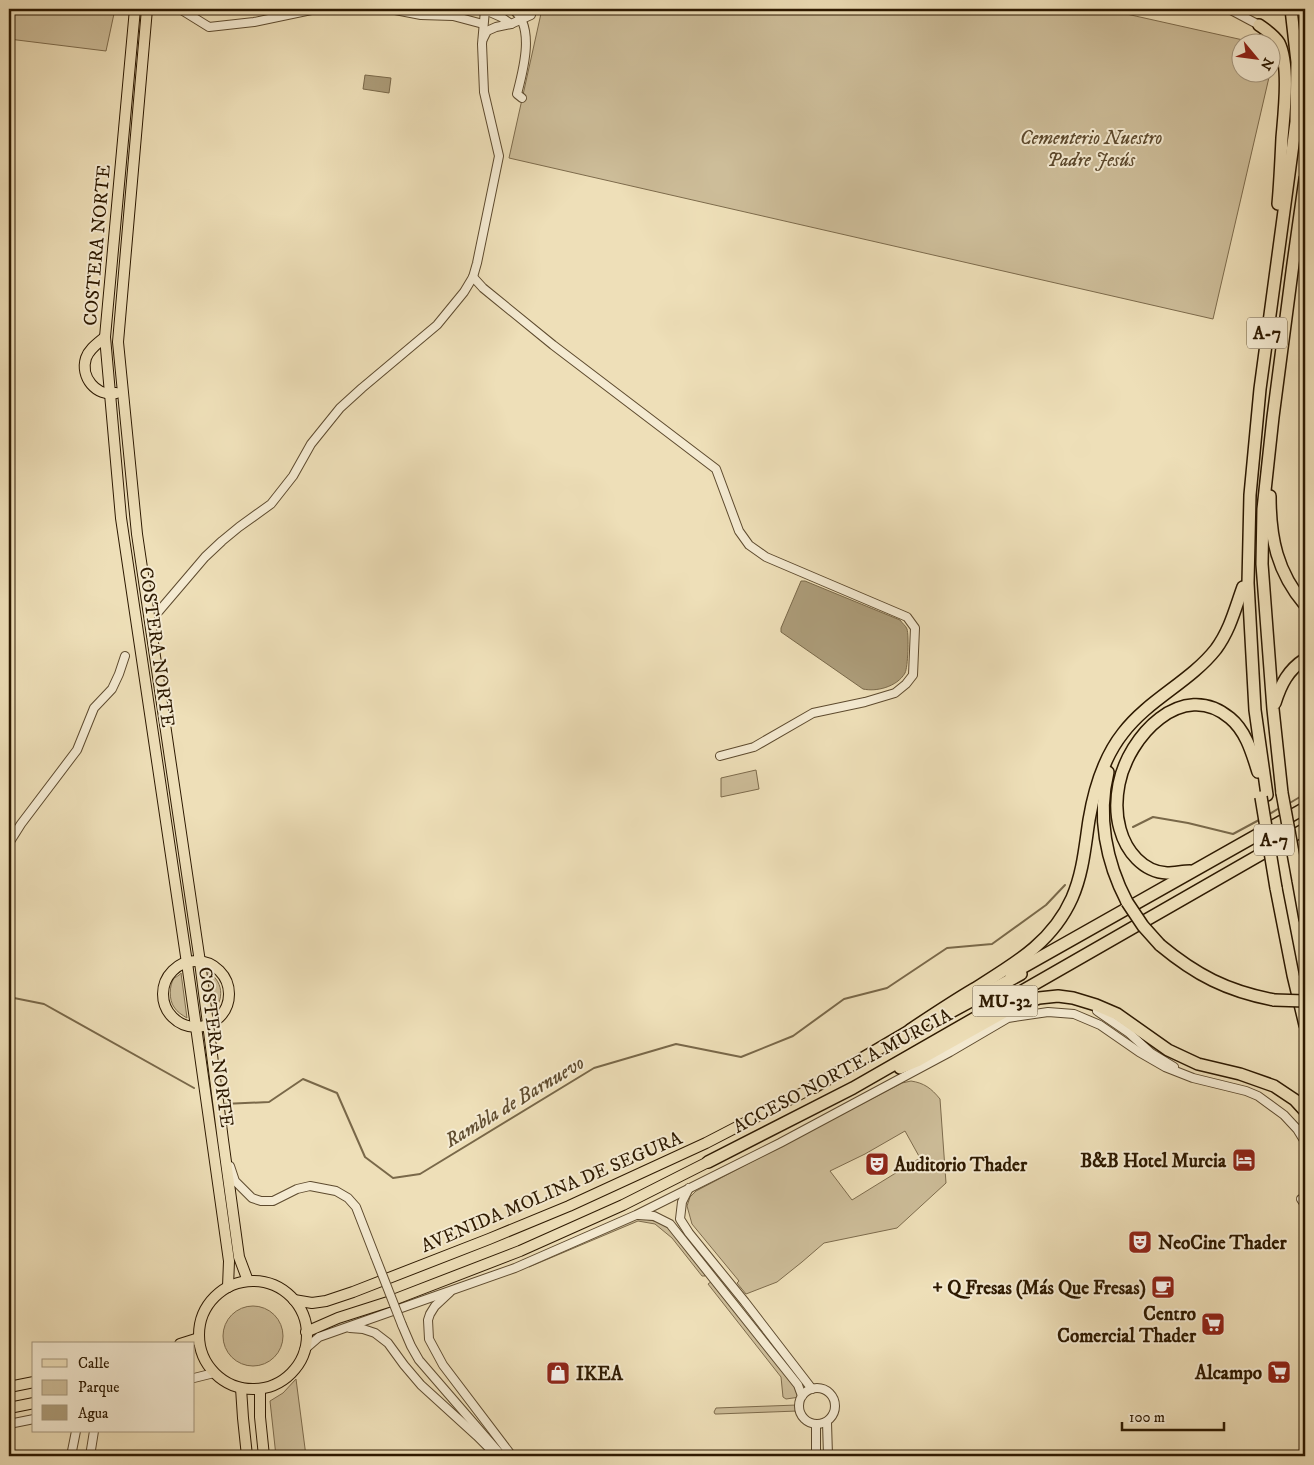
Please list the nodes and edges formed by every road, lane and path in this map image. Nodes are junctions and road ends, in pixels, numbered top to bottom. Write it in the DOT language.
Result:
graph roads {
  1 [pos="135,9"];
  2 [pos="148,9"];
  3 [pos="180,9"];
  4 [pos="316,9"];
  5 [pos="390,9"];
  6 [pos="450,9"];
  7 [pos="484,9"];
  8 [pos="507,9"];
  9 [pos="512,9"];
  10 [pos="532,9"];
  11 [pos="1229,9"];
  12 [pos="1291,9"];
  13 [pos="1237,12"];
  14 [pos="495,14"];
  15 [pos="421,15"];
  16 [pos="522,19"];
  17 [pos="483,24"];
  18 [pos="511,24"];
  19 [pos="1259,25"];
  20 [pos="482,44"];
  21 [pos="522,98"];
  22 [pos="1305,179"];
  23 [pos="473,277"];
  24 [pos="105,337"];
  25 [pos="1266,343"];
  26 [pos="122,392"];
  27 [pos="109,394"];
  28 [pos="1273,417"];
  29 [pos="1250,495"];
  30 [pos="1243,587"];
  31 [pos="1305,605"];
  32 [pos="159,611"];
  33 [pos="125,656"];
  34 [pos="1305,660"];
  35 [pos="1273,709"];
  36 [pos="1137,718"];
  37 [pos="720,756"];
  38 [pos="1258,772"];
  39 [pos="1264,796"];
  40 [pos="1305,808"];
  41 [pos="1305,814"];
  42 [pos="1303,831"];
  43 [pos="9,843"];
  44 [pos="1194,870"];
  45 [pos="1278,887"];
  46 [pos="1305,914"];
  47 [pos="200,962"];
  48 [pos="187,963"];
  49 [pos="1073,998"];
  50 [pos="1305,1000"];
  51 [pos="208,1025"];
  52 [pos="1305,1025"];
  53 [pos="196,1027"];
  54 [pos="910,1030"];
  55 [pos="1193,1078"];
  56 [pos="814,1087"];
  57 [pos="853,1088"];
  58 [pos="1305,1111"];
  59 [pos="223,1140"];
  60 [pos="1305,1142"];
  61 [pos="708,1162"];
  62 [pos="689,1188"];
  63 [pos="636,1215"];
  64 [pos="248,1281"];
  65 [pos="228,1287"];
  66 [pos="453,1289"];
  67 [pos="294,1300"];
  68 [pos="346,1328"];
  69 [pos="306,1332"];
  70 [pos="199,1338"];
  71 [pos="186,1342"];
  72 [pos="304,1350"];
  73 [pos="204,1360"];
  74 [pos="195,1363"];
  75 [pos="214,1373"];
  76 [pos="195,1378"];
  77 [pos="32,1382"];
  78 [pos="9,1388"];
  79 [pos="241,1388"];
  80 [pos="260,1389"];
  81 [pos="812,1389"];
  82 [pos="802,1396"];
  83 [pos="32,1403"];
  84 [pos="9,1408"];
  85 [pos="32,1419"];
  86 [pos="827,1422"];
  87 [pos="9,1424"];
  88 [pos="816,1425"];
  89 [pos="76,1432"];
  90 [pos="94,1432"];
  91 [pos="71,1456"];
  92 [pos="90,1456"];
  93 [pos="247,1456"];
  94 [pos="264,1456"];
  95 [pos="496,1456"];
  96 [pos="502,1456"];
  97 [pos="512,1456"];
  98 [pos="816,1456"];
  99 [pos="828,1456"];
  1 -- 24 [label="main road, COSTERA NORTE"];
  2 -- 26 [label="main road, COSTERA NORTE"];
  3 -- 4 [label="street"];
  5 -- 15 [label="street"];
  6 -- 15 [label="street"];
  7 -- 14 [label="street"];
  7 -- 17 [label="street"];
  8 -- 14 [label="street"];
  9 -- 16 [label="street"];
  10 -- 16 [label="street"];
  11 -- 13 [label="street"];
  12 -- 25 [label="highway, A-7"];
  13 -- 19 [label="street"];
  14 -- 18 [label="street"];
  15 -- 17 [label="street"];
  16 -- 18 [label="street"];
  16 -- 21 [label="street"];
  17 -- 20 [label="street"];
  18 -- 20 [label="street"];
  19 -- 25 [label="highway"];
  20 -- 23 [label="street"];
  22 -- 28 [label="highway, A-7"];
  23 -- 32 [label="street"];
  23 -- 37 [label="street"];
  24 -- 27 [label="main road, COSTERA NORTE"];
  24 -- 27 [label="main road"];
  25 -- 29 [label="highway, A-7"];
  26 -- 27 [label="main road"];
  26 -- 47 [label="main road, COSTERA NORTE"];
  27 -- 48 [label="main road, COSTERA NORTE"];
  28 -- 31 [label="highway"];
  28 -- 35 [label="highway, A-7"];
  29 -- 30 [label="highway"];
  29 -- 39 [label="highway, A-7"];
  30 -- 36 [label="highway"];
  30 -- 38 [label="highway"];
  33 -- 43 [label="street"];
  34 -- 35 [label="highway"];
  35 -- 46 [label="highway, A-7, bridge"];
  36 -- 50 [label="highway, bridge"];
  36 -- 54 [label="highway"];
  38 -- 39 [label="highway"];
  38 -- 44 [label="highway"];
  39 -- 45 [label="highway, A-7"];
  40 -- 44 [label="highway"];
  41 -- 56 [label="highway, ACCESO NORTE A MURCIA / MU-32"];
  42 -- 57 [label="highway, ACCESO NORTE A MURCIA / MU-32"];
  44 -- 54 [label="highway"];
  45 -- 50 [label="highway, A-7"];
  45 -- 52 [label="highway"];
  47 -- 48 [label="main road"];
  47 -- 51 [label="main road, COSTERA NORTE"];
  47 -- 51 [label="main road"];
  48 -- 53 [label="main road, COSTERA NORTE"];
  48 -- 53 [label="main road"];
  49 -- 55 [label="street"];
  49 -- 57 [label="highway"];
  49 -- 58 [label="highway"];
  51 -- 53 [label="main road"];
  51 -- 59 [label="main road, COSTERA NORTE"];
  53 -- 65 [label="main road, COSTERA NORTE"];
  54 -- 56 [label="highway"];
  55 -- 60 [label="street"];
  55 -- 62 [label="street"];
  56 -- 67 [label="main road, AVENIDA MOLINA DE SEGURA"];
  57 -- 61 [label="highway, ACCESO NORTE A MURCIA / MU-32"];
  59 -- 64 [label="main road, COSTERA NORTE"];
  59 -- 96 [label="street, bridge"];
  61 -- 69 [label="main road, AVENIDA MOLINA DE SEGURA"];
  62 -- 63 [label="street"];
  62 -- 81 [label="street"];
  63 -- 66 [label="street"];
  63 -- 82 [label="street"];
  64 -- 65 [label="main road"];
  64 -- 67 [label="main road"];
  65 -- 70 [label="main road"];
  66 -- 68 [label="street"];
  66 -- 97 [label="street"];
  67 -- 69 [label="main road"];
  68 -- 72 [label="street"];
  68 -- 95 [label="street"];
  69 -- 72 [label="main road"];
  70 -- 71 [label="main road"];
  70 -- 73 [label="main road"];
  72 -- 80 [label="main road"];
  73 -- 74 [label="main road"];
  73 -- 75 [label="main road"];
  75 -- 76 [label="street"];
  75 -- 79 [label="main road"];
  77 -- 78 [label="main road"];
  79 -- 80 [label="main road"];
  79 -- 93 [label="main road"];
  80 -- 94 [label="main road"];
  81 -- 82 [label="street"];
  81 -- 86 [label="street"];
  82 -- 88 [label="street"];
  83 -- 84 [label="main road"];
  85 -- 87 [label="street"];
  86 -- 88 [label="street"];
  86 -- 99 [label="street"];
  88 -- 98 [label="street"];
  89 -- 91 [label="street"];
  90 -- 92 [label="street"];
}
